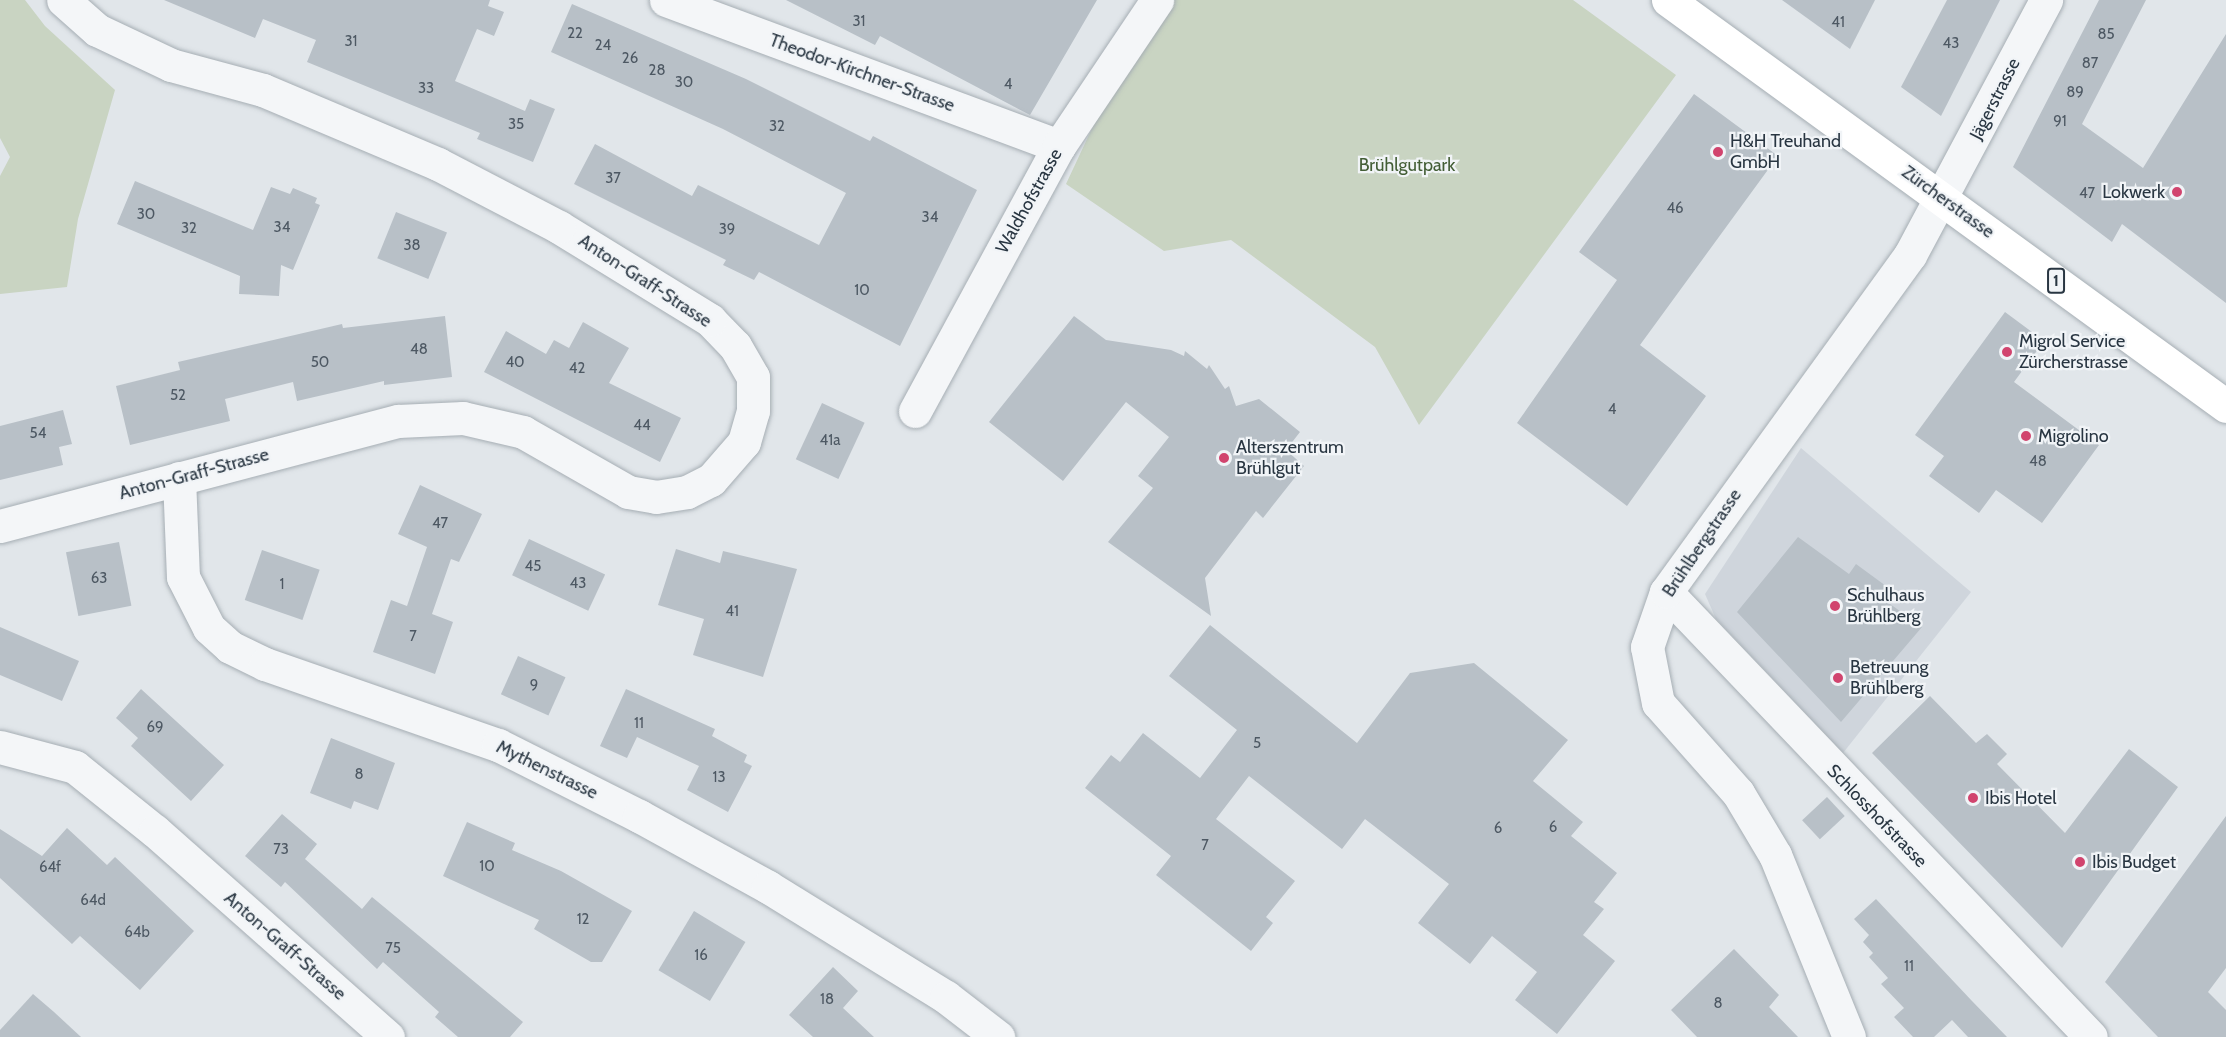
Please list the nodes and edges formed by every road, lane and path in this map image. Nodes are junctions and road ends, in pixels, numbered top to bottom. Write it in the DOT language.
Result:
graph roads {
  1 [pos="63,0"];
  2 [pos="666,0"];
  3 [pos="1157,0"];
  4 [pos="1668,0"];
  5 [pos="2046,0"];
  6 [pos="1059,146"];
  7 [pos="1942,198"];
  8 [pos="2226,406"];
  9 [pos="915,411"];
  10 [pos="179,478"];
  11 [pos="0,526"];
  12 [pos="1666,592"];
  13 [pos="0,747"];
  14 [pos="388,1037"];
  15 [pos="998,1037"];
  16 [pos="1849,1037"];
  17 [pos="2091,1037"];
  1 -- 10 [label="street, Anton-Graff-Strasse"];
  2 -- 6 [label="street, Theodor-Kirchner-Strasse"];
  3 -- 6 [label="street, Waldhofstrasse"];
  4 -- 7 [label="main road, Zürcherstrasse / 1"];
  5 -- 7 [label="street, Jägerstrasse"];
  6 -- 9 [label="street, Waldhofstrasse"];
  7 -- 8 [label="main road, Zürcherstrasse / 1"];
  7 -- 12 [label="street, Brühlbergstrasse"];
  10 -- 11 [label="street, Anton-Graff-Strasse"];
  10 -- 15 [label="street, Mythenstrasse"];
  12 -- 16 [label="street, Brühlbergstrasse"];
  12 -- 17 [label="street, Schlosshofstrasse"];
  13 -- 14 [label="street, Anton-Graff-Strasse"];
}
